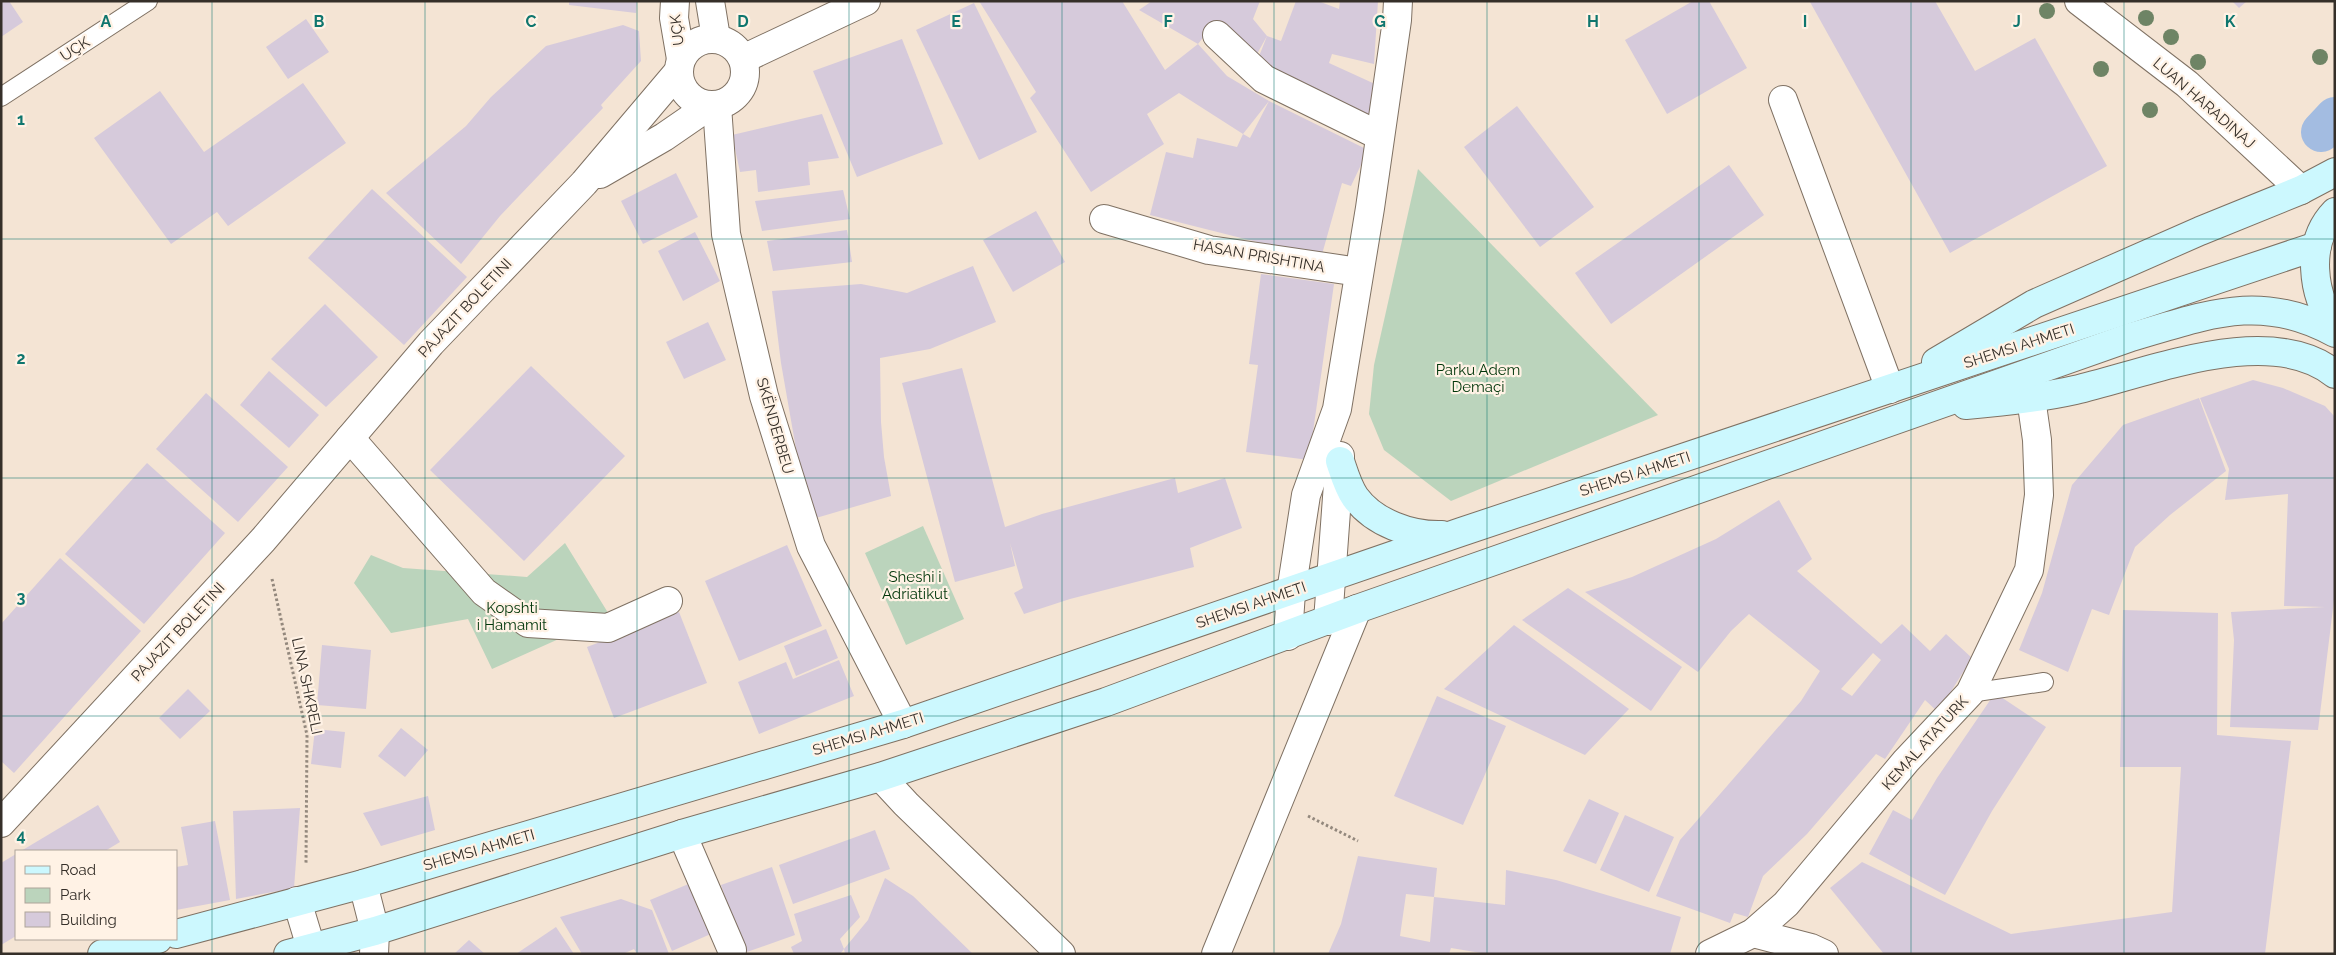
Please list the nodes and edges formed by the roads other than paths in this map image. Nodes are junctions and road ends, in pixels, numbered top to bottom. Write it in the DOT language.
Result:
graph roads {
  1 [pos="148,1"];
  2 [pos="675,1"];
  3 [pos="710,1"];
  4 [pos="866,1"];
  5 [pos="1398,1"];
  6 [pos="2079,1"];
  7 [pos="1217,35"];
  8 [pos="716,38"];
  9 [pos="743,59"];
  10 [pos="680,65"];
  11 [pos="1,97"];
  12 [pos="1783,100"];
  13 [pos="713,106"];
  14 [pos="1380,136"];
  15 [pos="2335,172"];
  16 [pos="584,183"];
  17 [pos="2302,190"];
  18 [pos="2335,212"];
  19 [pos="1104,218"];
  20 [pos="2317,246"];
  21 [pos="1359,272"];
  22 [pos="2335,326"];
  23 [pos="2335,333"];
  24 [pos="2335,374"];
  25 [pos="1890,389"];
  26 [pos="2031,398"];
  27 [pos="1337,409"];
  28 [pos="1917,411"];
  29 [pos="350,438"];
  30 [pos="1340,461"];
  31 [pos="1461,532"];
  32 [pos="1329,579"];
  33 [pos="1291,592"];
  34 [pos="668,601"];
  35 [pos="1357,609"];
  36 [pos="1328,621"];
  37 [pos="1288,636"];
  38 [pos="2044,682"];
  39 [pos="1970,693"];
  40 [pos="903,724"];
  41 [pos="881,777"];
  42 [pos="1,823"];
  43 [pos="682,834"];
  44 [pos="362,884"];
  45 [pos="301,900"];
  46 [pos="178,933"];
  47 [pos="1753,933"];
  48 [pos="154,940"];
  49 [pos="374,942"];
  50 [pos="732,950"];
  51 [pos="303,952"];
  52 [pos="102,954"];
  53 [pos="1061,954"];
  54 [pos="1216,954"];
  55 [pos="1710,954"];
  56 [pos="1824,954"];
  1 -- 11 [label="lane, UÇK"];
  2 -- 10 [label="street, UÇK"];
  3 -- 8 [label="street"];
  4 -- 9 [label="street"];
  5 -- 14 [label="street"];
  6 -- 17 [label="street, LUAN HARADINAJ"];
  7 -- 14 [label="street"];
  8 -- 9 [label="street"];
  8 -- 10 [label="street"];
  9 -- 13 [label="street"];
  10 -- 13 [label="street"];
  10 -- 16 [label="street, PAJAZIT BOLETINI"];
  12 -- 25 [label="street"];
  13 -- 16 [label="street, PAJAZIT BOLETINI"];
  13 -- 40 [label="street, SKËNDERBEU"];
  14 -- 21 [label="street"];
  15 -- 17 [label="main road"];
  16 -- 29 [label="street, PAJAZIT BOLETINI"];
  17 -- 25 [label="main road"];
  18 -- 20 [label="main road"];
  19 -- 21 [label="street, HASAN PRISHTINA"];
  20 -- 22 [label="main road"];
  20 -- 25 [label="main road, SHEMSI AHMETI"];
  21 -- 27 [label="street"];
  23 -- 28 [label="main road, SHEMSI AHMETI"];
  24 -- 26 [label="main road"];
  25 -- 31 [label="main road, SHEMSI AHMETI"];
  26 -- 28 [label="main road"];
  26 -- 39 [label="street, KEMAL ATATURK"];
  27 -- 30 [label="street"];
  27 -- 33 [label="street"];
  28 -- 35 [label="main road, SHEMSI AHMETI"];
  29 -- 34 [label="street"];
  29 -- 42 [label="street, PAJAZIT BOLETINI"];
  30 -- 31 [label="main road"];
  30 -- 32 [label="street"];
  31 -- 32 [label="main road, SHEMSI AHMETI"];
  32 -- 33 [label="main road, SHEMSI AHMETI"];
  32 -- 36 [label="street"];
  33 -- 37 [label="street"];
  33 -- 40 [label="main road, SHEMSI AHMETI"];
  35 -- 36 [label="main road, SHEMSI AHMETI"];
  35 -- 54 [label="street"];
  36 -- 37 [label="main road, SHEMSI AHMETI"];
  37 -- 41 [label="main road, SHEMSI AHMETI"];
  38 -- 39 [label="lane"];
  39 -- 47 [label="street, KEMAL ATATURK"];
  40 -- 44 [label="main road, SHEMSI AHMETI"];
  41 -- 43 [label="main road, SHEMSI AHMETI"];
  41 -- 53 [label="street"];
  43 -- 49 [label="main road, SHEMSI AHMETI"];
  43 -- 50 [label="street"];
  44 -- 45 [label="main road, SHEMSI AHMETI"];
  44 -- 49 [label="street"];
  45 -- 46 [label="main road, SHEMSI AHMETI"];
  45 -- 51 [label="street"];
  47 -- 55 [label="street, KEMAL ATATURK"];
  47 -- 56 [label="street"];
  48 -- 52 [label="main road"];
  49 -- 51 [label="main road, SHEMSI AHMETI"];
}
